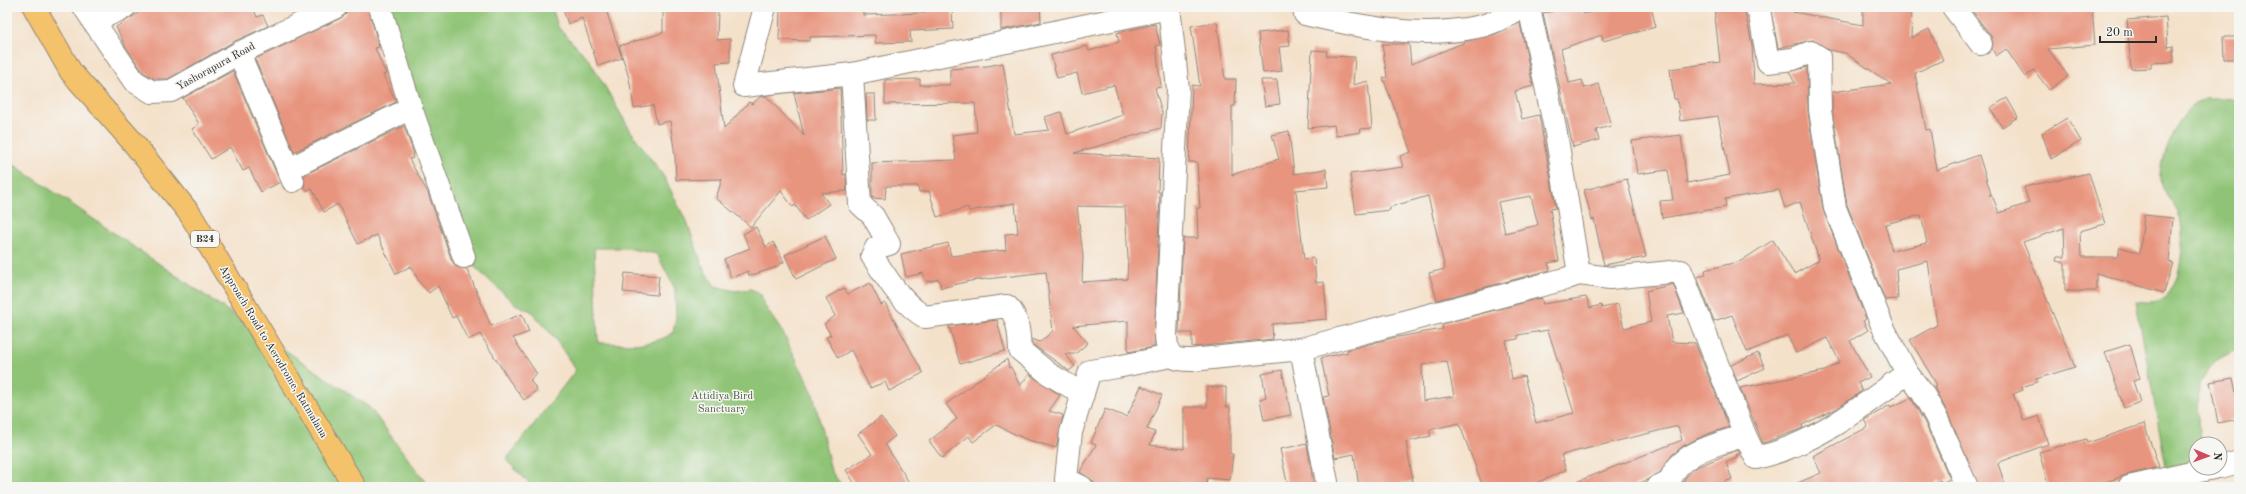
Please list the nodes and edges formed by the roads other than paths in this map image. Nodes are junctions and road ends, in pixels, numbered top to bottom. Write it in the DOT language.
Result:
graph roads {
  1 [pos="34,7"];
  2 [pos="125,7"];
  3 [pos="336,7"];
  4 [pos="380,7"];
  5 [pos="765,7"];
  6 [pos="1169,7"];
  7 [pos="1522,7"];
  8 [pos="1529,7"];
  9 [pos="1756,7"];
  10 [pos="1953,7"];
  11 [pos="1300,9"];
  12 [pos="88,15"];
  13 [pos="1982,44"];
  14 [pos="239,53"];
  15 [pos="852,74"];
  16 [pos="411,108"];
  17 [pos="464,257"];
  18 [pos="1579,274"];
  19 [pos="1301,349"];
  20 [pos="1171,356"];
  21 [pos="1907,373"];
  22 [pos="1083,394"];
  23 [pos="1745,435"];
  24 [pos="2239,462"];
  25 [pos="2228,464"];
  26 [pos="2188,474"];
  27 [pos="355,487"];
  28 [pos="1082,487"];
  29 [pos="1328,487"];
  30 [pos="1657,487"];
  31 [pos="1968,487"];
  32 [pos="2129,487"];
  1 -- 27 [label="main road, Approach Road to Aerodrome, Ratmalana / B24"];
  2 -- 12 [label="street"];
  3 -- 14 [label="street, Yashorapura Road"];
  4 -- 16 [label="street"];
  5 -- 15 [label="street"];
  6 -- 15 [label="street"];
  6 -- 20 [label="street"];
  7 -- 11 [label="street"];
  8 -- 18 [label="street"];
  9 -- 21 [label="street"];
  10 -- 13 [label="street"];
  12 -- 14 [label="street, Yashorapura Road"];
  14 -- 16 [label="street"];
  15 -- 22 [label="street"];
  16 -- 17 [label="street"];
  18 -- 19 [label="street"];
  18 -- 23 [label="street"];
  19 -- 20 [label="street"];
  19 -- 29 [label="street"];
  20 -- 22 [label="street"];
  21 -- 23 [label="street"];
  21 -- 31 [label="street"];
  22 -- 28 [label="street"];
  23 -- 30 [label="street"];
  24 -- 25 [label="street"];
  26 -- 32 [label="street"];
}
